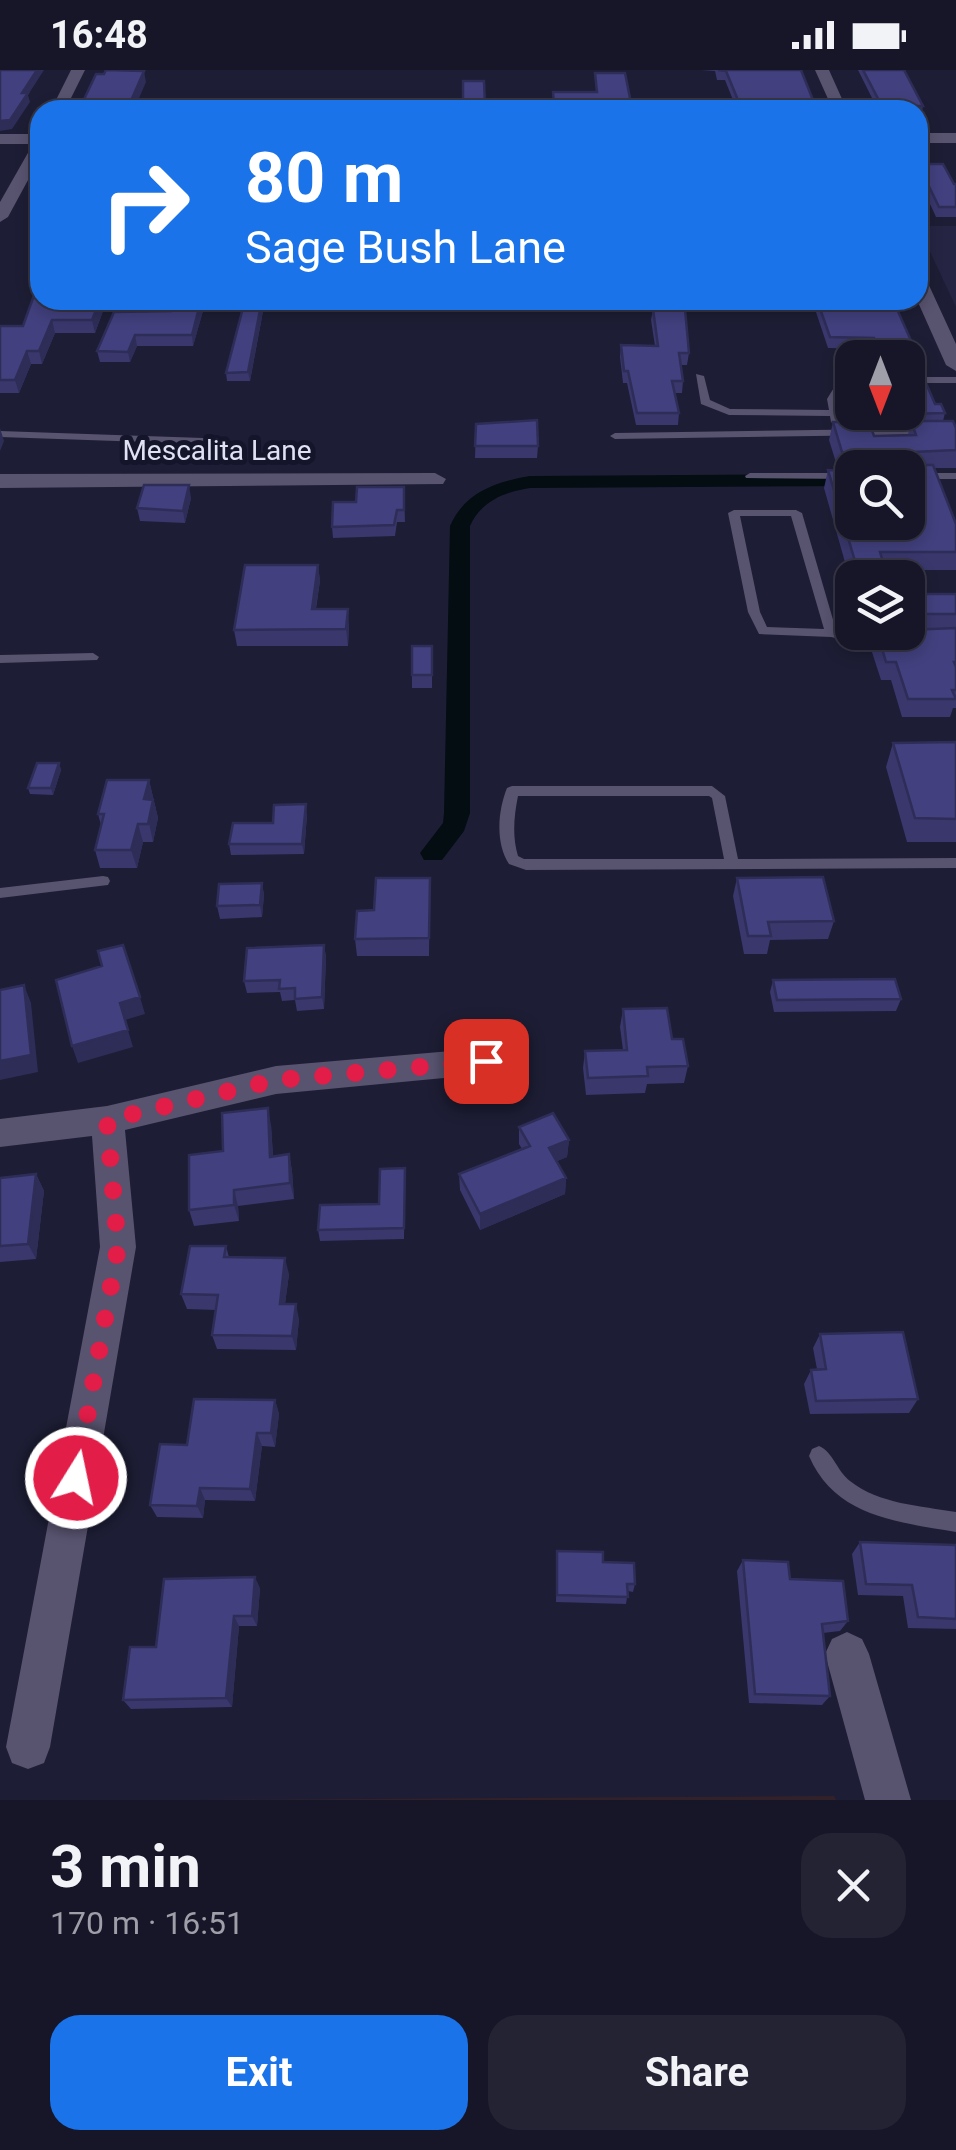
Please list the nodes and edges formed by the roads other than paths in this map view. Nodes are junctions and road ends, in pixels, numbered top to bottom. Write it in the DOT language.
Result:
graph roads {
  1 [pos="78,70"];
  2 [pos="822,70"];
  3 [pos="63,100"];
  4 [pos="836,100"];
  5 [pos="928,138"];
  6 [pos="956,138"];
  7 [pos="0,139"];
  8 [pos="30,140"];
  9 [pos="30,160"];
  10 [pos="0,217"];
  11 [pos="928,304"];
  12 [pos="956,367"];
  13 [pos="925,375"];
  14 [pos="699,376"];
  15 [pos="835,394"];
  16 [pos="831,413"];
  17 [pos="840,431"];
  18 [pos="956,432"];
  19 [pos="0,434"];
  20 [pos="615,436"];
  21 [pos="203,441"];
  22 [pos="750,476"];
  23 [pos="835,476"];
  24 [pos="925,476"];
  25 [pos="956,476"];
  26 [pos="435,478"];
  27 [pos="0,481"];
  28 [pos="831,633"];
  29 [pos="835,634"];
  30 [pos="93,657"];
  31 [pos="0,658"];
  32 [pos="956,863"];
  33 [pos="732,864"];
  34 [pos="103,881"];
  35 [pos="0,893"];
  36 [pos="486,1061"];
  37 [pos="107,1120"];
  38 [pos="0,1133"];
  39 [pos="819,1456"];
  40 [pos="956,1522"];
  41 [pos="847,1654"];
  42 [pos="28,1747"];
  43 [pos="888,1800"];
  1 -- 3 [label="street"];
  2 -- 4 [label="street"];
  5 -- 6 [label="street"];
  7 -- 8 [label="street"];
  9 -- 10 [label="street"];
  11 -- 12 [label="street"];
  12 -- 13 [label="lane"];
  14 -- 16 [label="lane"];
  15 -- 16 [label="lane"];
  16 -- 17 [label="lane"];
  17 -- 18 [label="lane"];
  17 -- 20 [label="lane"];
  19 -- 21 [label="lane"];
  22 -- 23 [label="lane"];
  24 -- 25 [label="lane"];
  26 -- 27 [label="street, Mescalita Lane"];
  28 -- 28 [label="lane"];
  28 -- 29 [label="lane"];
  30 -- 31 [label="lane"];
  32 -- 33 [label="lane"];
  33 -- 33 [label="lane"];
  34 -- 35 [label="lane"];
  36 -- 37 [label="street"];
  37 -- 38 [label="street"];
  37 -- 42 [label="street"];
  39 -- 40 [label="lane"];
  41 -- 43 [label="street"];
}
